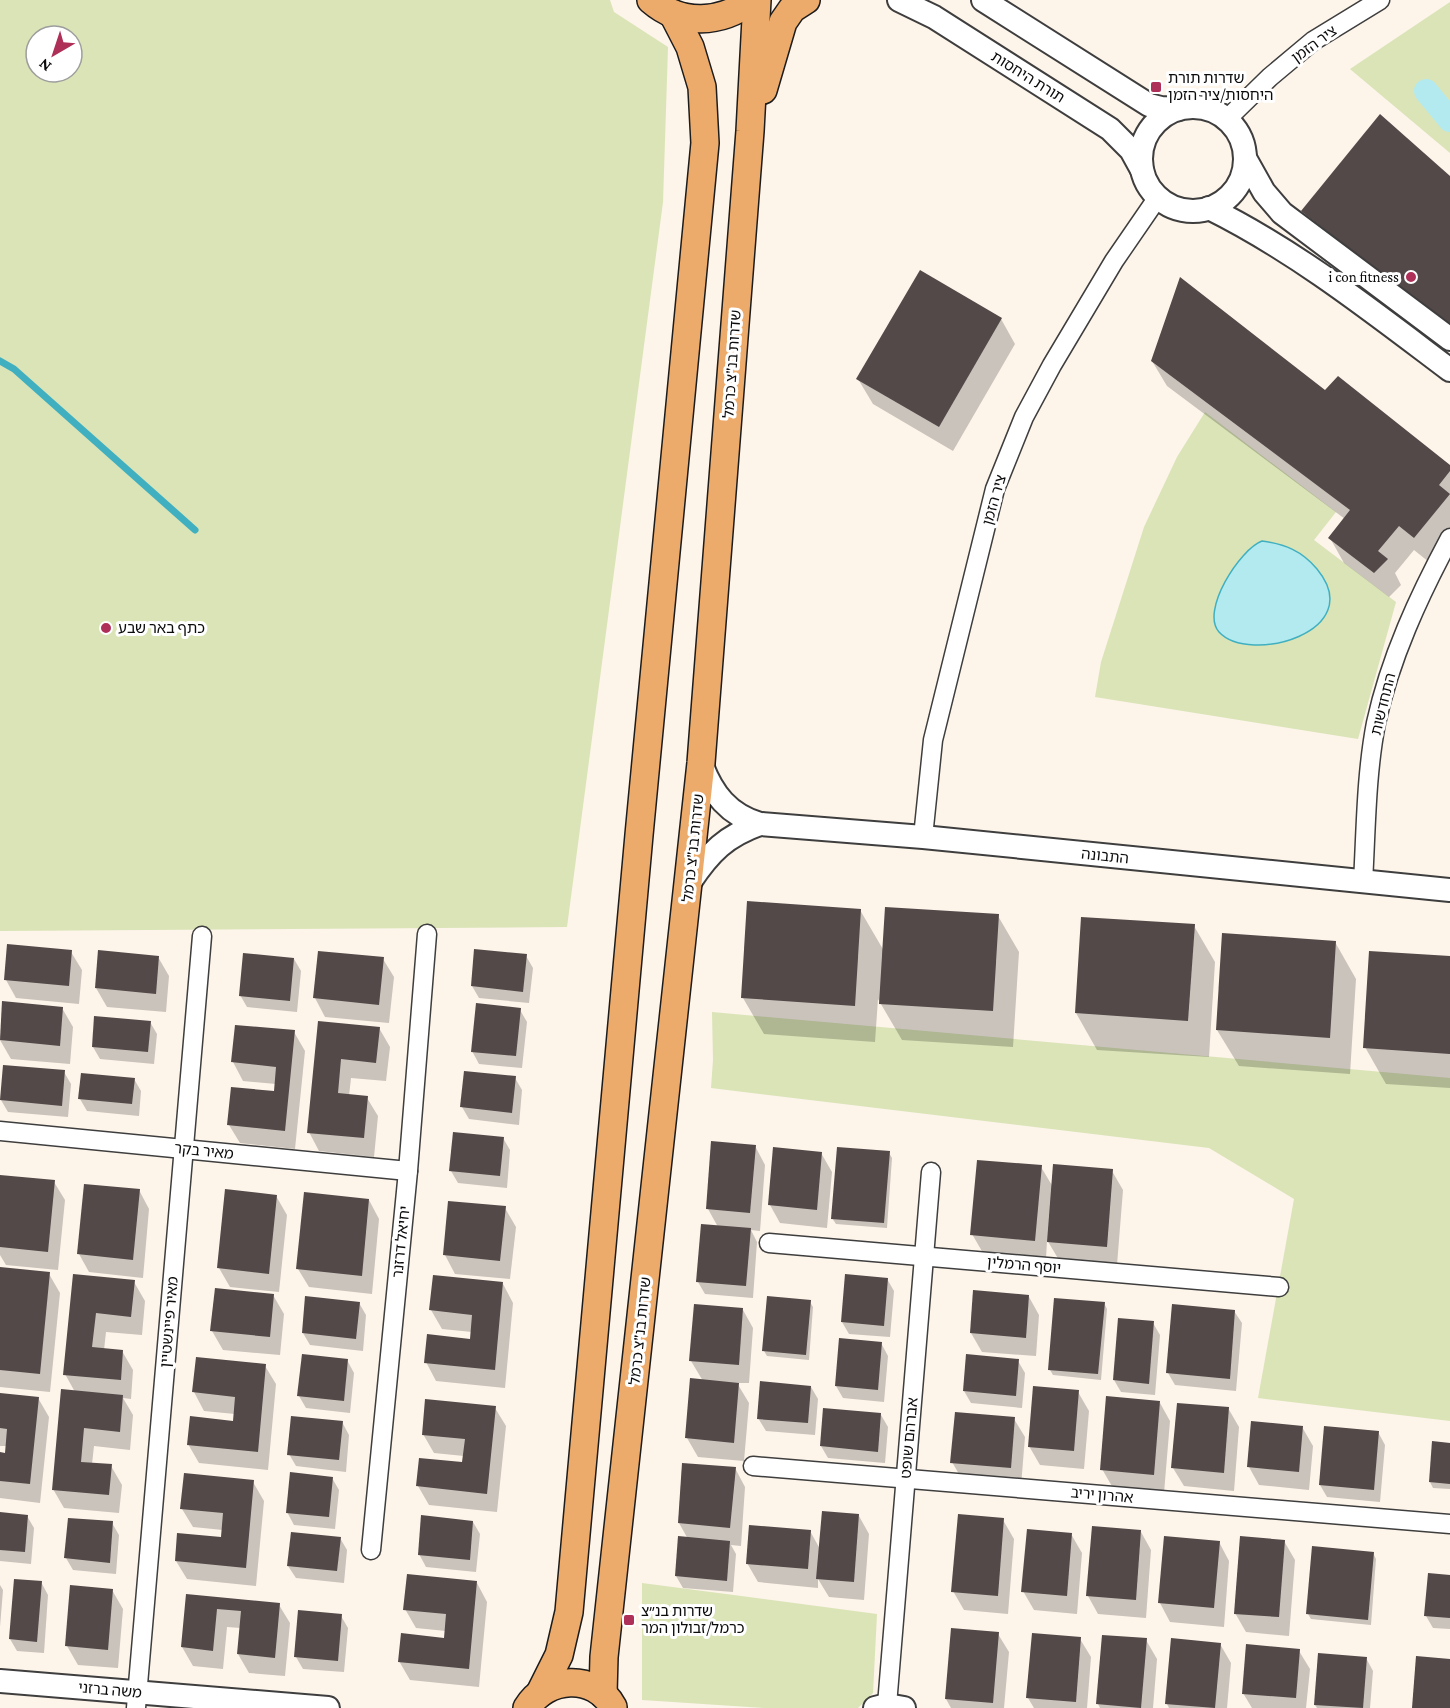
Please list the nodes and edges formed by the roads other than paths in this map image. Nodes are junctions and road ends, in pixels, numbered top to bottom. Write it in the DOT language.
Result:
graph roads {
  1 [pos="752,0"];
  2 [pos="757,0"];
  3 [pos="806,0"];
  4 [pos="898,0"];
  5 [pos="983,0"];
  6 [pos="1380,0"];
  7 [pos="662,7"];
  8 [pos="1178,109"];
  9 [pos="1227,119"];
  10 [pos="750,131"];
  11 [pos="1245,158"];
  12 [pos="1142,170"];
  13 [pos="1158,197"];
  14 [pos="1209,208"];
  15 [pos="1450,339"];
  16 [pos="1450,370"];
  17 [pos="1450,537"];
  18 [pos="701,763"];
  19 [pos="760,824"];
  20 [pos="922,837"];
  21 [pos="690,882"];
  22 [pos="1363,882"];
  23 [pos="1450,890"];
  24 [pos="427,934"];
  25 [pos="202,936"];
  26 [pos="0,1131"];
  27 [pos="184,1149"];
  28 [pos="408,1172"];
  29 [pos="931,1172"];
  30 [pos="769,1243"];
  31 [pos="924,1256"];
  32 [pos="1279,1287"];
  33 [pos="753,1466"];
  34 [pos="905,1479"];
  35 [pos="1450,1524"];
  36 [pos="371,1550"];
  37 [pos="0,1681"];
  38 [pos="137,1700"];
  39 [pos="533,1701"];
  40 [pos="612,1703"];
  41 [pos="888,1707"];
  42 [pos="328,1708"];
  1 -- 7 [label="main road"];
  2 -- 10 [label="main road, שדרות בנ\"צ כרמל"];
  3 -- 10 [label="main road"];
  4 -- 12 [label="street, תורת היחסות"];
  5 -- 8 [label="street"];
  6 -- 9 [label="street, ציר הזמן"];
  7 -- 39 [label="main road"];
  8 -- 9 [label="street"];
  8 -- 12 [label="street"];
  9 -- 11 [label="street"];
  10 -- 18 [label="main road, שדרות בנ\"צ כרמל"];
  11 -- 14 [label="street"];
  11 -- 15 [label="street"];
  12 -- 13 [label="street"];
  13 -- 14 [label="street"];
  13 -- 20 [label="street, ציר הזמן"];
  14 -- 16 [label="street"];
  17 -- 22 [label="street, התחדשות"];
  18 -- 19 [label="street, התבונה"];
  18 -- 21 [label="main road, שדרות בנ\"צ כרמל"];
  19 -- 20 [label="street, התבונה"];
  19 -- 21 [label="street, התבונה"];
  20 -- 22 [label="street, התבונה"];
  21 -- 40 [label="main road, שדרות בנ\"צ כרמל"];
  22 -- 23 [label="street, התבונה"];
  24 -- 28 [label="street, יחיאל דרזנר"];
  25 -- 27 [label="street, מאיר פיינשטיין"];
  26 -- 27 [label="street, מאיר בקר"];
  27 -- 28 [label="street, מאיר בקר"];
  27 -- 38 [label="street, מאיר פיינשטיין"];
  28 -- 36 [label="street, יחיאל דרזנר"];
  29 -- 31 [label="street, אברהם שופט"];
  30 -- 31 [label="street, יוסף הרמלין"];
  31 -- 32 [label="street, יוסף הרמלין"];
  31 -- 34 [label="street, אברהם שופט"];
  33 -- 34 [label="street, אהרון יריב"];
  34 -- 35 [label="street, אהרון יריב"];
  34 -- 41 [label="street, אברהם שופט"];
  37 -- 38 [label="street, משה ברזני"];
  38 -- 42 [label="street, משה ברזני"];
  39 -- 40 [label="main road"];
}
